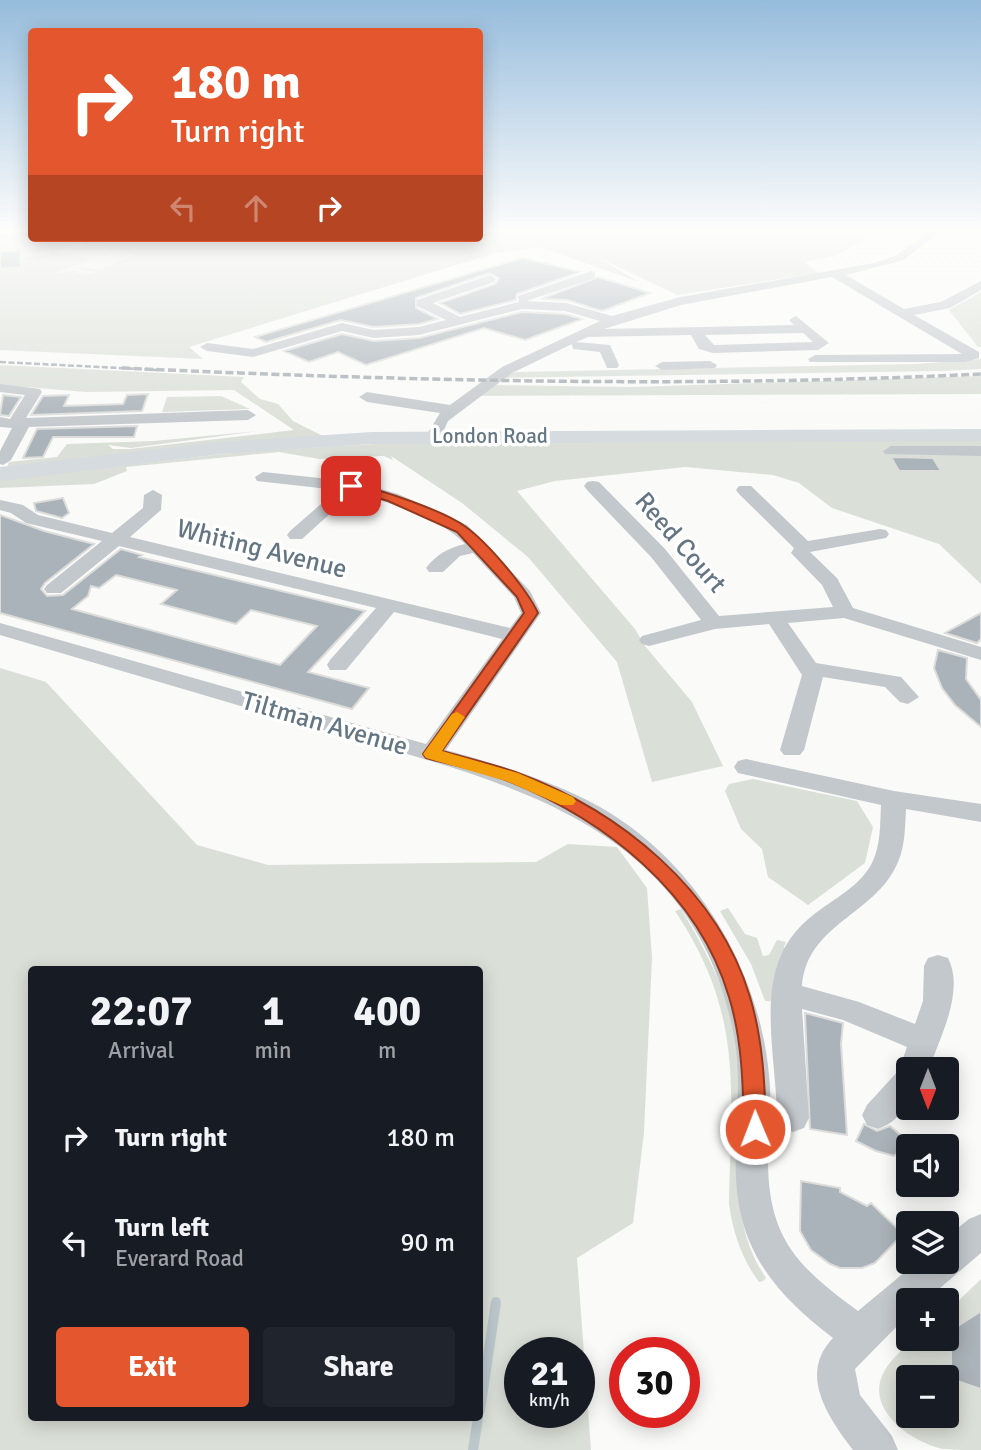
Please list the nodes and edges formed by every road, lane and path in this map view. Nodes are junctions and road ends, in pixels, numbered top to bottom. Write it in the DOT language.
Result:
graph roads {
  1 [pos="431,300"];
  2 [pos="523,300"];
  3 [pos="684,300"];
  4 [pos="879,300"];
  5 [pos="955,300"];
  6 [pos="522,305"];
  7 [pos="902,313"];
  8 [pos="612,320"];
  9 [pos="460,322"];
  10 [pos="696,331"];
  11 [pos="585,332"];
  12 [pos="563,343"];
  13 [pos="207,347"];
  14 [pos="709,348"];
  15 [pos="974,353"];
  16 [pos="815,359"];
  17 [pos="612,365"];
  18 [pos="662,366"];
  19 [pos="507,370"];
  20 [pos="0,388"];
  21 [pos="475,393"];
  22 [pos="367,397"];
  23 [pos="453,410"];
  24 [pos="248,415"];
  25 [pos="12,422"];
  26 [pos="981,435"];
  27 [pos="433,436"];
  28 [pos="891,451"];
  29 [pos="981,451"];
  30 [pos="1,467"];
  31 [pos="263,477"];
  32 [pos="351,486"];
  33 [pos="593,486"];
  34 [pos="153,495"];
  35 [pos="744,498"];
  36 [pos="0,505"];
  37 [pos="880,534"];
  38 [pos="296,536"];
  39 [pos="117,540"];
  40 [pos="478,546"];
  41 [pos="804,547"];
  42 [pos="436,568"];
  43 [pos="54,589"];
  44 [pos="389,606"];
  45 [pos="845,612"];
  46 [pos="774,617"];
  47 [pos="715,623"];
  48 [pos="6,633"];
  49 [pos="513,635"];
  50 [pos="649,639"];
  51 [pos="981,654"];
  52 [pos="338,665"];
  53 [pos="811,670"];
  54 [pos="908,697"];
  55 [pos="792,750"];
  56 [pos="431,754"];
  57 [pos="746,767"];
  58 [pos="894,799"];
  59 [pos="981,813"];
  60 [pos="938,966"];
  61 [pos="789,994"];
  62 [pos="922,1040"];
  63 [pos="917,1057"];
  64 [pos="896,1094"];
  65 [pos="878,1115"];
  66 [pos="793,1118"];
  67 [pos="981,1231"];
  68 [pos="860,1335"];
  69 [pos="878,1450"];
  1 -- 9 [label="street"];
  2 -- 6 [label="street"];
  3 -- 8 [label="street"];
  4 -- 7 [label="street"];
  5 -- 7 [label="street"];
  6 -- 8 [label="street"];
  6 -- 9 [label="street"];
  7 -- 15 [label="street"];
  8 -- 11 [label="street"];
  9 -- 13 [label="street"];
  10 -- 11 [label="street"];
  10 -- 14 [label="street"];
  10 -- 14 [label="street"];
  11 -- 12 [label="street"];
  12 -- 17 [label="street"];
  12 -- 19 [label="street"];
  14 -- 18 [label="street"];
  15 -- 16 [label="street"];
  19 -- 21 [label="street"];
  20 -- 25 [label="street"];
  21 -- 23 [label="street"];
  22 -- 23 [label="street"];
  23 -- 27 [label="street"];
  24 -- 25 [label="street"];
  25 -- 30 [label="street"];
  26 -- 27 [label="main road, London Road"];
  27 -- 30 [label="main road, London Road"];
  28 -- 29 [label="street"];
  31 -- 32 [label="street"];
  32 -- 38 [label="street"];
  32 -- 40 [label="street"];
  33 -- 47 [label="street, Reed Court"];
  34 -- 39 [label="street"];
  35 -- 41 [label="street"];
  36 -- 39 [label="street, Whiting Avenue"];
  37 -- 41 [label="street"];
  39 -- 43 [label="street"];
  39 -- 44 [label="street, Whiting Avenue"];
  40 -- 42 [label="street"];
  40 -- 49 [label="street"];
  41 -- 45 [label="street"];
  44 -- 49 [label="street, Whiting Avenue"];
  44 -- 52 [label="street"];
  45 -- 46 [label="street, Reed Court"];
  45 -- 51 [label="street"];
  46 -- 47 [label="street, Reed Court"];
  46 -- 53 [label="street"];
  47 -- 50 [label="street"];
  48 -- 56 [label="street, Tiltman Avenue"];
  49 -- 56 [label="street"];
  53 -- 54 [label="street"];
  53 -- 55 [label="street"];
  56 -- 68 [label="street, Tiltman Avenue"];
  57 -- 58 [label="street"];
  58 -- 59 [label="street"];
  58 -- 61 [label="street"];
  60 -- 62 [label="street"];
  61 -- 62 [label="street"];
  61 -- 66 [label="street"];
  62 -- 63 [label="street"];
  64 -- 65 [label="street"];
  67 -- 68 [label="street"];
  68 -- 69 [label="street"];
}
